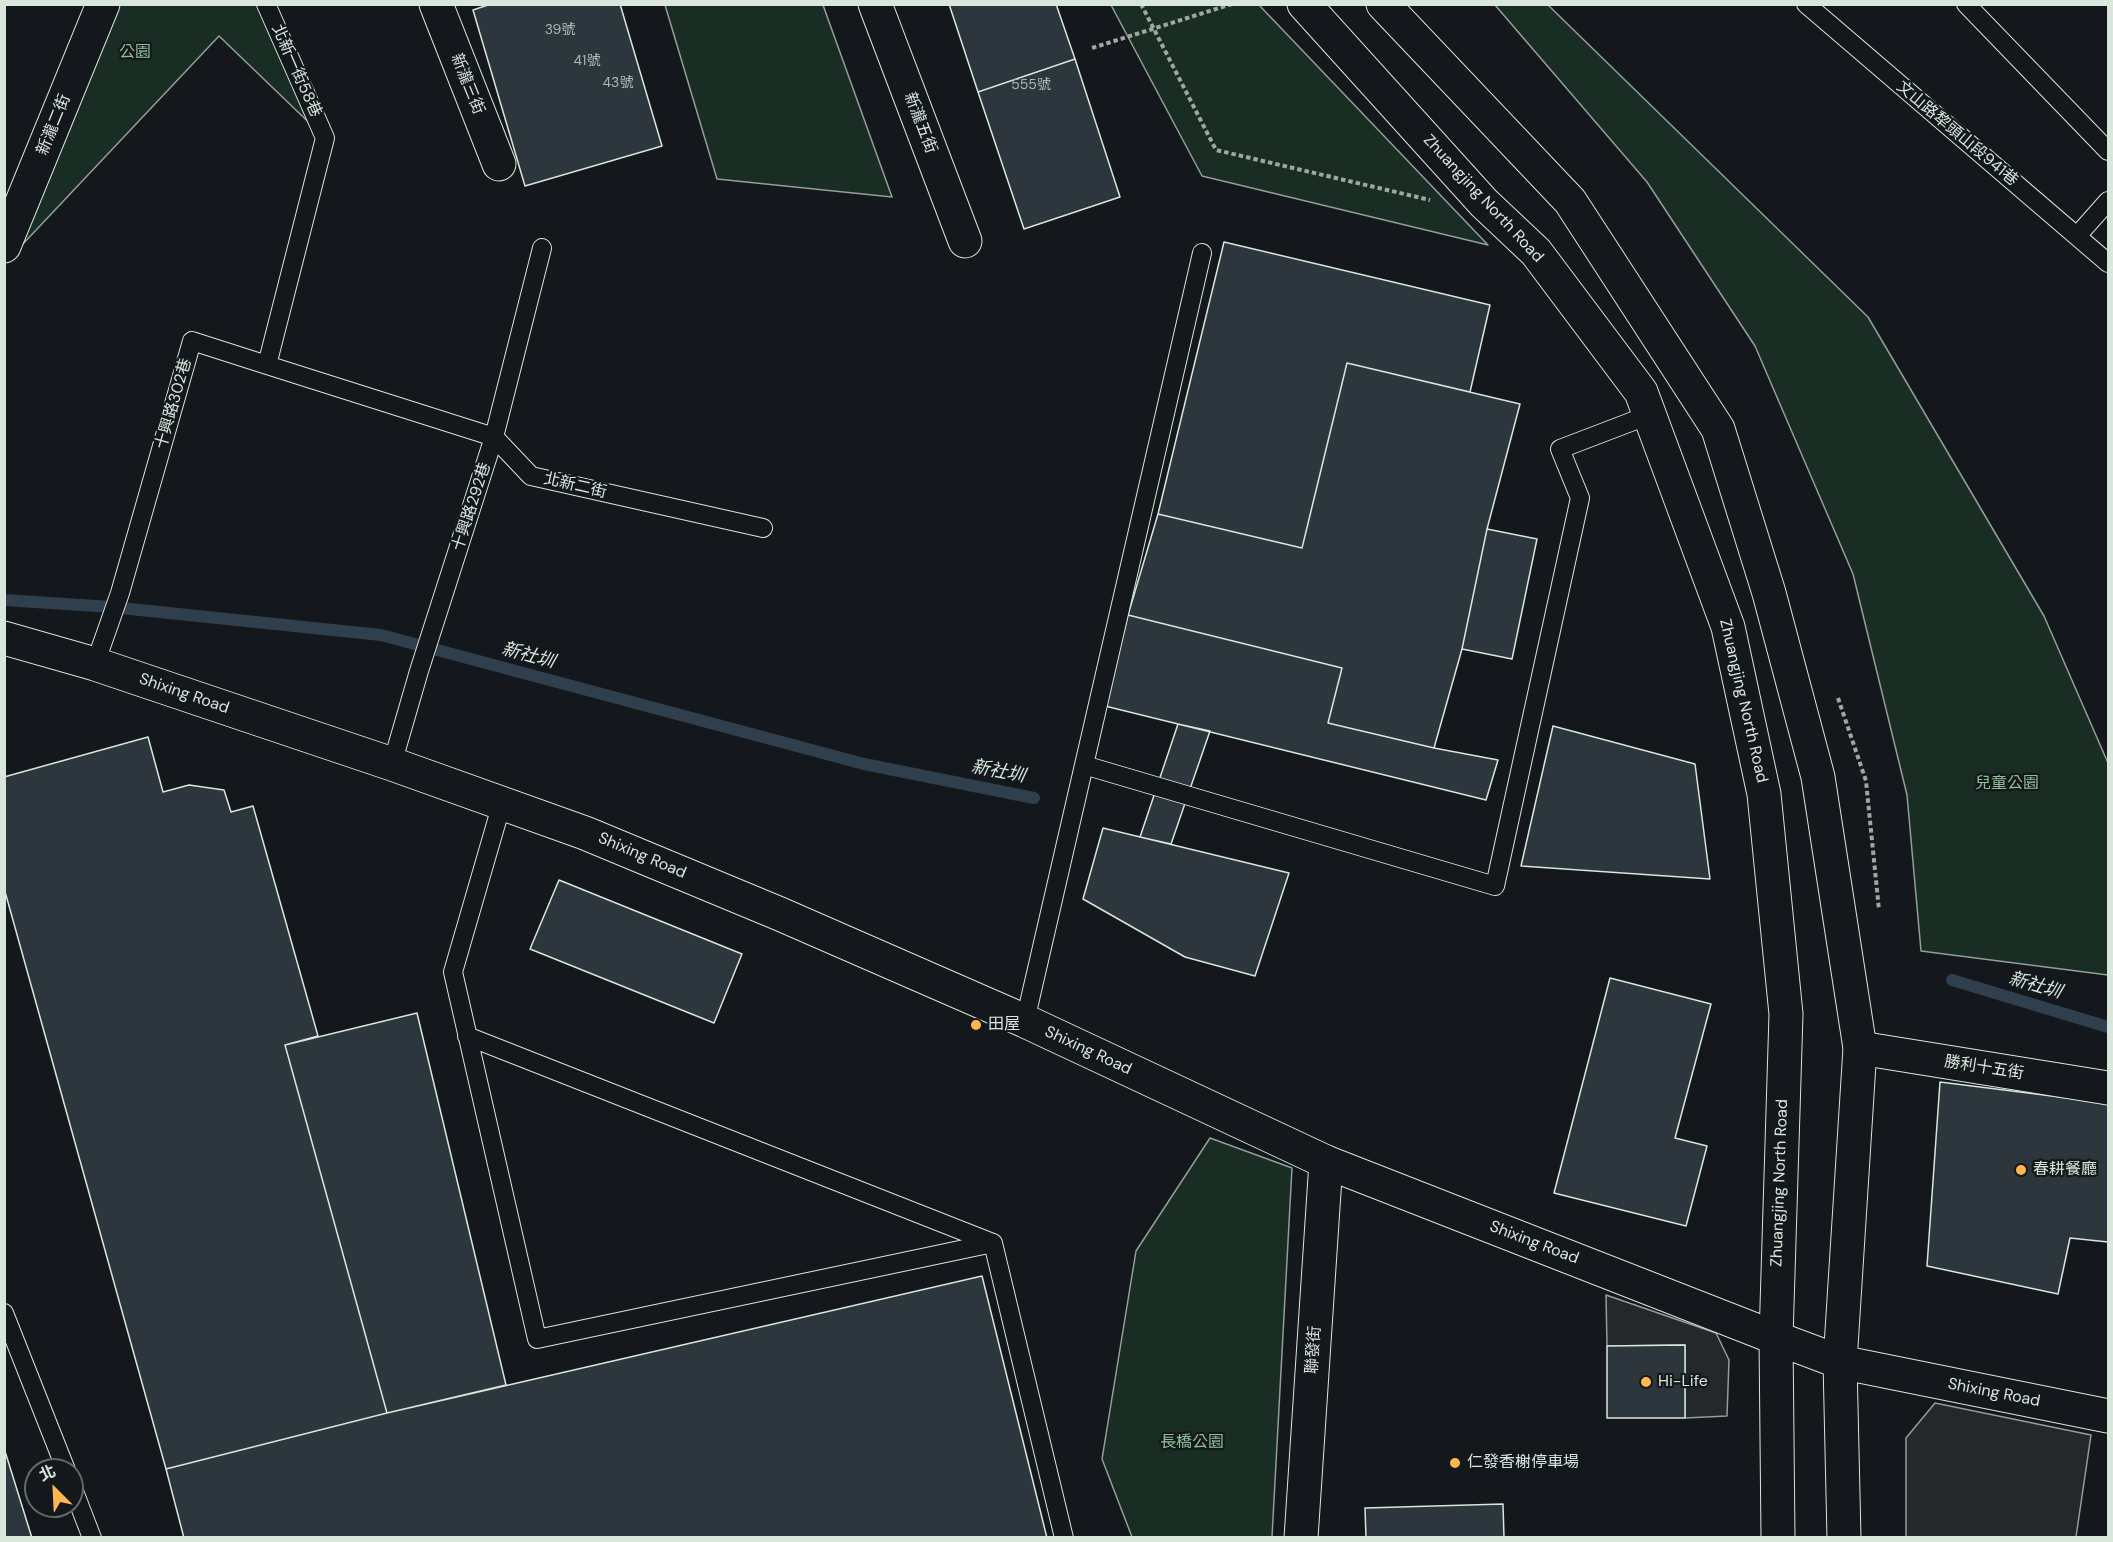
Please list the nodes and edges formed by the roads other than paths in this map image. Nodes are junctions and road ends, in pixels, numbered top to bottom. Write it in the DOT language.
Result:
graph roads {
  1 [pos="103,4"];
  2 [pos="266,4"];
  3 [pos="435,4"];
  4 [pos="875,4"];
  5 [pos="1304,4"];
  6 [pos="1383,4"];
  7 [pos="1806,4"];
  8 [pos="1966,4"];
  9 [pos="2109,151"];
  10 [pos="499,164"];
  11 [pos="2109,201"];
  12 [pos="2077,236"];
  13 [pos="965,241"];
  14 [pos="4,246"];
  15 [pos="542,248"];
  16 [pos="1202,253"];
  17 [pos="2109,263"];
  18 [pos="267,365"];
  19 [pos="1649,414"];
  20 [pos="494,437"];
  21 [pos="763,528"];
  22 [pos="4,638"];
  23 [pos="100,649"];
  24 [pos="392,764"];
  25 [pos="1084,765"];
  26 [pos="502,803"];
  27 [pos="1025,1022"];
  28 [pos="467,1036"];
  29 [pos="1860,1048"];
  30 [pos="2109,1088"];
  31 [pos="1326,1162"];
  32 [pos="993,1243"];
  33 [pos="4,1312"];
  34 [pos="1776,1338"];
  35 [pos="1839,1362"];
  36 [pos="2109,1416"];
  37 [pos="61,1458"];
  38 [pos="84,1517"];
  39 [pos="92,1538"];
  40 [pos="1064,1538"];
  41 [pos="1301,1538"];
  42 [pos="1778,1538"];
  43 [pos="1844,1538"];
  1 -- 14 [label="street, 新瀧二街"];
  2 -- 18 [label="lane, 北新一街58巷"];
  3 -- 10 [label="street, 新瀧三街"];
  4 -- 13 [label="street, 新瀧五街"];
  5 -- 19 [label="street, Zhuangjing North Road"];
  6 -- 29 [label="street"];
  7 -- 12 [label="lane, 文山路犂頭山段941巷"];
  8 -- 9 [label="lane"];
  11 -- 12 [label="lane"];
  12 -- 17 [label="lane, 文山路犂頭山段941巷"];
  15 -- 20 [label="lane, 十興路292巷"];
  16 -- 25 [label="lane"];
  18 -- 20 [label="lane, 北新二街"];
  18 -- 23 [label="lane, 十興路302巷"];
  19 -- 25 [label="lane"];
  19 -- 34 [label="street, Zhuangjing North Road"];
  20 -- 21 [label="lane, 北新二街"];
  20 -- 24 [label="lane, 十興路292巷"];
  22 -- 23 [label="street, Shixing Road"];
  23 -- 24 [label="street, Shixing Road"];
  24 -- 26 [label="street, Shixing Road"];
  25 -- 27 [label="lane"];
  26 -- 27 [label="street, Shixing Road"];
  26 -- 28 [label="lane"];
  27 -- 31 [label="street, Shixing Road"];
  28 -- 32 [label="lane"];
  28 -- 32 [label="lane"];
  29 -- 30 [label="street, 勝利十五街"];
  29 -- 35 [label="street"];
  31 -- 34 [label="street, Shixing Road"];
  31 -- 41 [label="street, 聯發街"];
  32 -- 40 [label="lane"];
  33 -- 37 [label="lane"];
  34 -- 35 [label="street, Shixing Road"];
  34 -- 42 [label="street, Zhuangjing North Road"];
  35 -- 36 [label="street, Shixing Road"];
  35 -- 43 [label="street"];
  38 -- 39 [label="lane"];
}
